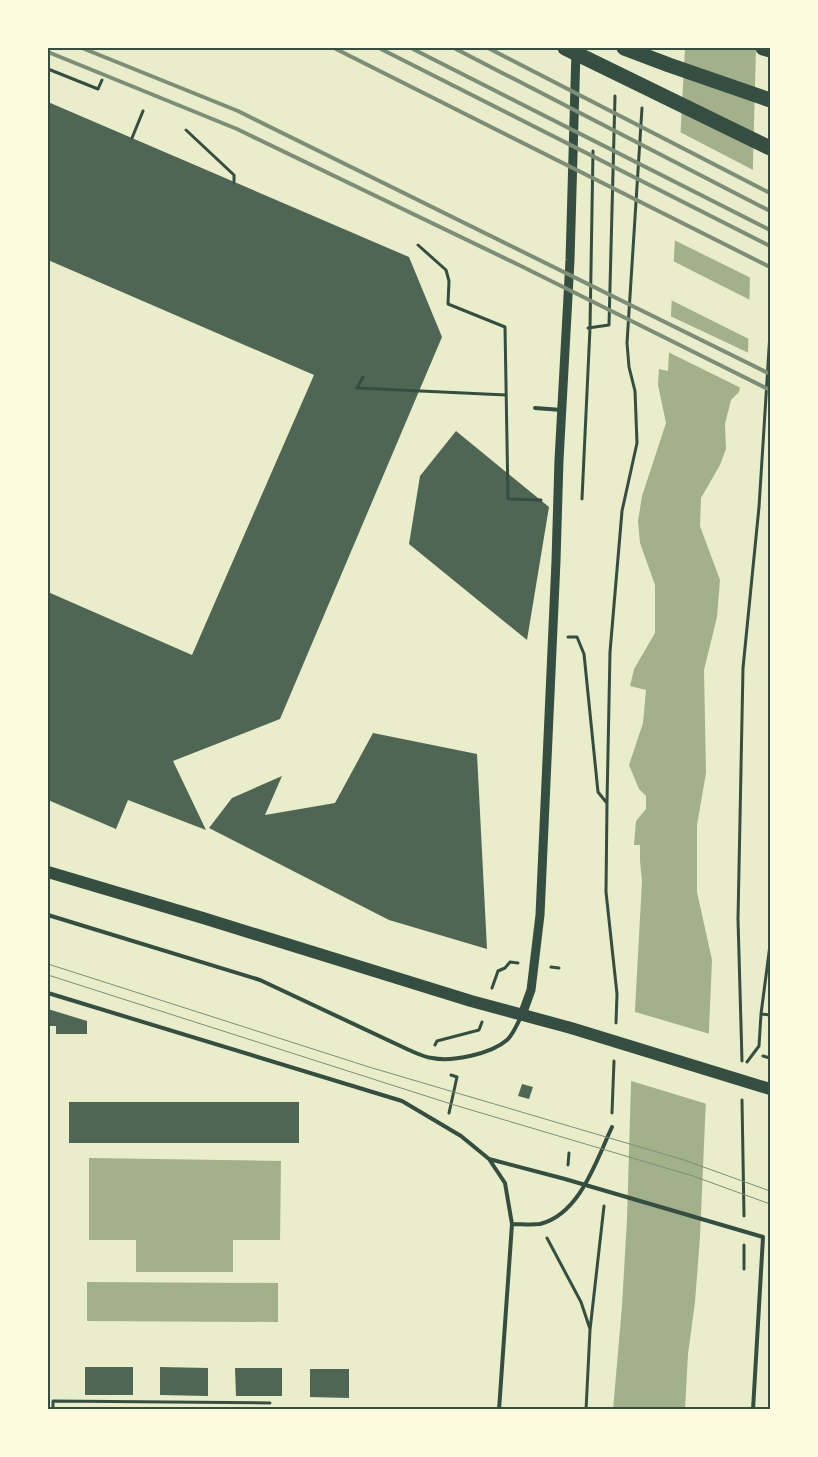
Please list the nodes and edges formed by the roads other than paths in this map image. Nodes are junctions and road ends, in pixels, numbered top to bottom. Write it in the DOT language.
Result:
graph roads {
  1 [pos="565,48"];
  2 [pos="576,48"];
  3 [pos="624,48"];
  4 [pos="763,48"];
  5 [pos="770,50"];
  6 [pos="770,100"];
  7 [pos="770,148"];
  8 [pos="535,408"];
  9 [pos="562,410"];
  10 [pos="48,872"];
  11 [pos="48,915"];
  12 [pos="48,993"];
  13 [pos="522,1015"];
  14 [pos="766,1088"];
  15 [pos="612,1127"];
  16 [pos="489,1159"];
  17 [pos="512,1224"];
  18 [pos="499,1410"];
  19 [pos="752,1410"];
  1 -- 7 [label="highway"];
  2 -- 9 [label="street"];
  3 -- 6 [label="highway"];
  4 -- 5 [label="highway"];
  8 -- 9 [label="lane"];
  9 -- 13 [label="street"];
  10 -- 13 [label="main road"];
  11 -- 13 [label="lane"];
  12 -- 16 [label="lane"];
  13 -- 14 [label="main road"];
  15 -- 17 [label="lane"];
  16 -- 17 [label="lane"];
  16 -- 19 [label="lane"];
  17 -- 18 [label="lane"];
}
